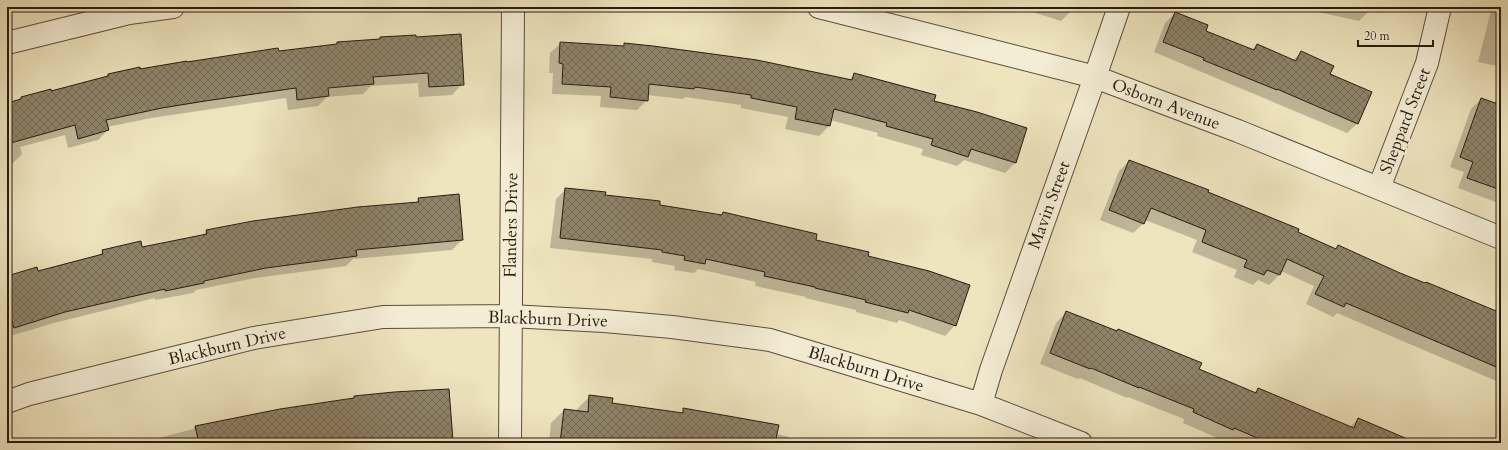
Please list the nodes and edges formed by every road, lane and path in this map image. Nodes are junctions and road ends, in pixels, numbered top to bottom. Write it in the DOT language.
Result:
graph roads {
  1 [pos="173,7"];
  2 [pos="513,7"];
  3 [pos="819,7"];
  4 [pos="1119,7"];
  5 [pos="1440,7"];
  6 [pos="7,43"];
  7 [pos="1095,77"];
  8 [pos="1379,188"];
  9 [pos="1501,238"];
  10 [pos="510,316"];
  11 [pos="7,402"];
  12 [pos="981,404"];
  13 [pos="510,443"];
  14 [pos="1081,443"];
  1 -- 6 [label="street"];
  2 -- 10 [label="street, Flanders Drive"];
  3 -- 7 [label="street, Osborn Avenue"];
  4 -- 7 [label="street, Mavin Street"];
  5 -- 8 [label="street, Sheppard Street"];
  7 -- 8 [label="street, Osborn Avenue"];
  7 -- 12 [label="street, Mavin Street"];
  8 -- 9 [label="street, Osborn Avenue"];
  10 -- 11 [label="street, Blackburn Drive"];
  10 -- 12 [label="street, Blackburn Drive"];
  10 -- 13 [label="street, Flanders Drive"];
  12 -- 14 [label="street, Blackburn Drive"];
}
